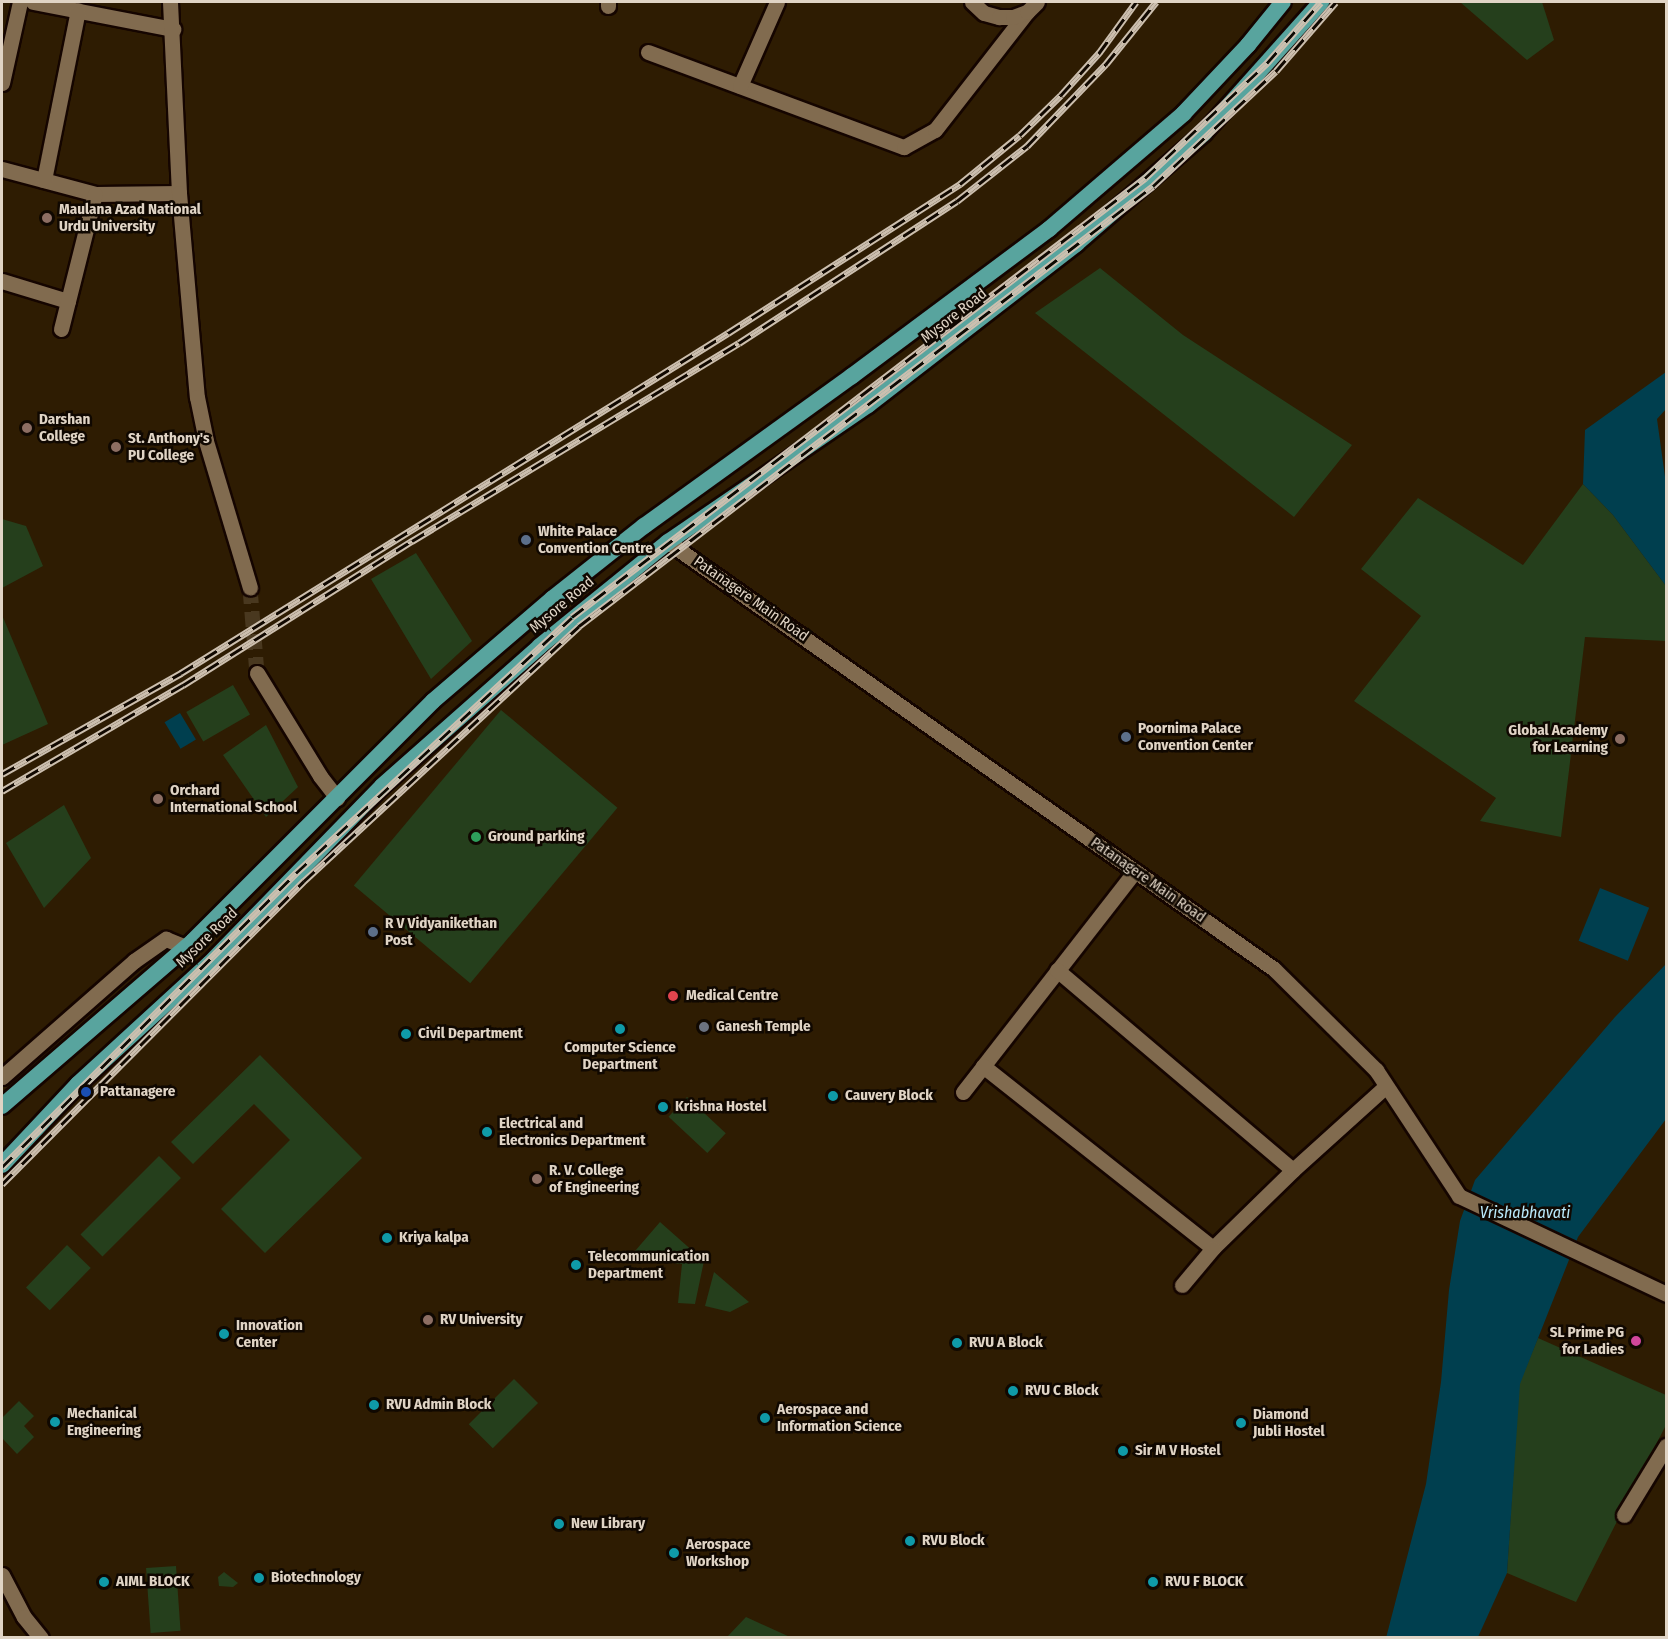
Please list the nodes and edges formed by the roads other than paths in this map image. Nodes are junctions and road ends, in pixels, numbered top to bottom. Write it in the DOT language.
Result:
graph roads {
  1 [pos="20,2"];
  2 [pos="33,2"];
  3 [pos="171,2"];
  4 [pos="777,2"];
  5 [pos="972,2"];
  6 [pos="1283,2"];
  7 [pos="1321,2"];
  8 [pos="1032,7"];
  9 [pos="78,10"];
  10 [pos="172,29"];
  11 [pos="648,52"];
  12 [pos="2,83"];
  13 [pos="740,86"];
  14 [pos="2,169"];
  15 [pos="44,180"];
  16 [pos="179,193"];
  17 [pos="95,194"];
  18 [pos="2,281"];
  19 [pos="68,301"];
  20 [pos="61,329"];
  21 [pos="668,542"];
  22 [pos="250,588"];
  23 [pos="257,673"];
  24 [pos="337,798"];
  25 [pos="1135,871"];
  26 [pos="186,946"];
  27 [pos="1057,970"];
  28 [pos="983,1066"];
  29 [pos="2,1077"];
  30 [pos="1386,1086"];
  31 [pos="963,1092"];
  32 [pos="2,1106"];
  33 [pos="2,1165"];
  34 [pos="1293,1170"];
  35 [pos="1213,1248"];
  36 [pos="1182,1285"];
  37 [pos="1666,1294"];
  38 [pos="1666,1446"];
  39 [pos="1624,1515"];
  40 [pos="2,1575"];
  41 [pos="40,1638"];
  1 -- 12 [label="street"];
  2 -- 9 [label="street"];
  3 -- 10 [label="street"];
  4 -- 13 [label="street"];
  5 -- 8 [label="street"];
  6 -- 24 [label="highway, Mysore Road"];
  7 -- 21 [label="highway, Mysore Road"];
  8 -- 13 [label="street"];
  9 -- 10 [label="street"];
  9 -- 15 [label="street"];
  10 -- 16 [label="street"];
  11 -- 13 [label="street"];
  14 -- 15 [label="street"];
  15 -- 17 [label="street"];
  16 -- 17 [label="street"];
  16 -- 22 [label="street"];
  17 -- 19 [label="street"];
  18 -- 19 [label="street"];
  19 -- 20 [label="street"];
  21 -- 25 [label="street, Patanagere Main Road"];
  21 -- 33 [label="highway, Mysore Road"];
  23 -- 24 [label="street"];
  24 -- 26 [label="highway, Mysore Road"];
  25 -- 27 [label="street"];
  25 -- 30 [label="street, Patanagere Main Road"];
  26 -- 29 [label="street"];
  26 -- 32 [label="highway, Mysore Road"];
  27 -- 28 [label="street"];
  27 -- 34 [label="street"];
  28 -- 31 [label="street"];
  28 -- 35 [label="street"];
  30 -- 34 [label="street"];
  30 -- 37 [label="street, Patanagere Main Road"];
  34 -- 35 [label="street"];
  35 -- 36 [label="street"];
  38 -- 39 [label="street"];
  40 -- 41 [label="street"];
}
